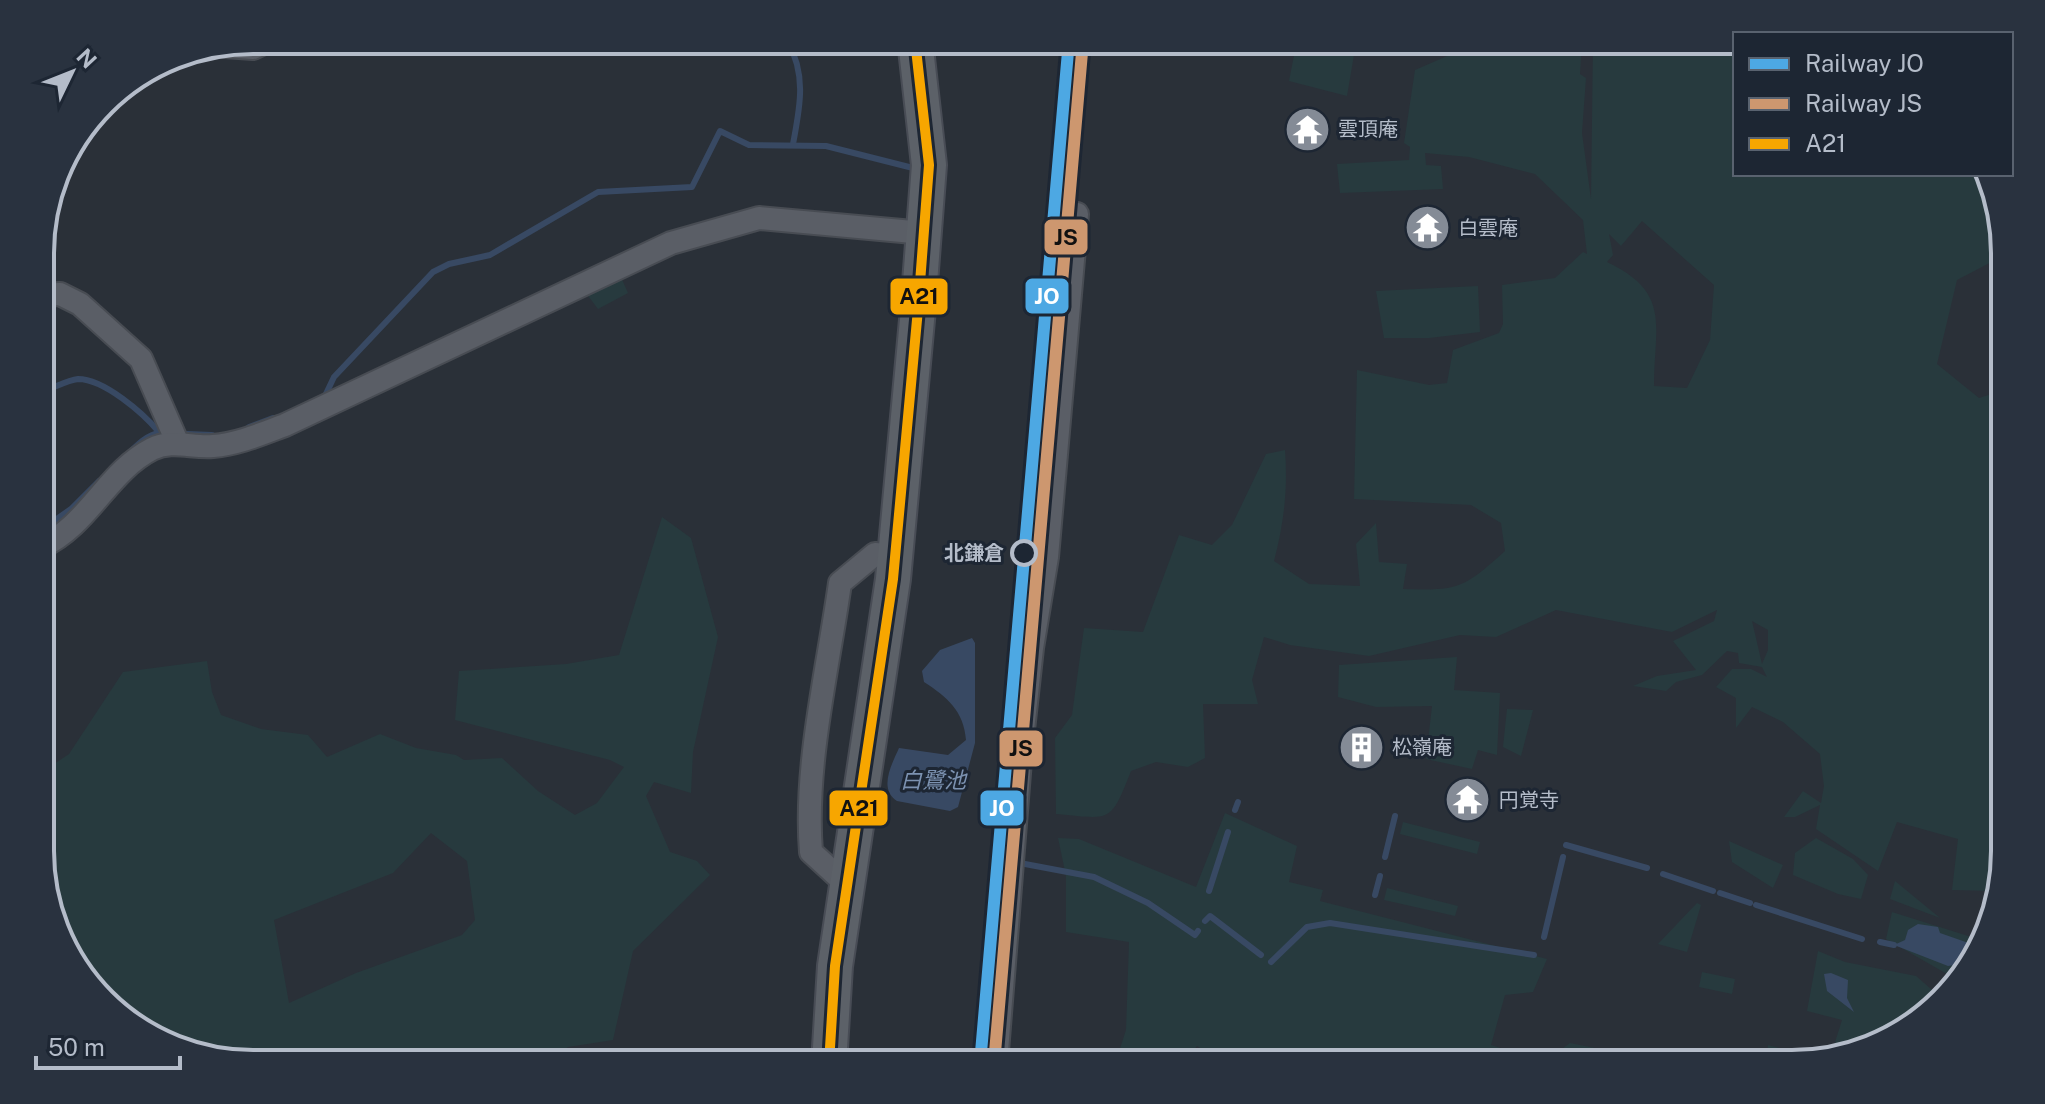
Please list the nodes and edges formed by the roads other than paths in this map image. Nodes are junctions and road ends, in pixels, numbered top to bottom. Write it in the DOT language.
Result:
graph roads {
  1 [pos="917,54"];
  2 [pos="1077,214"];
  3 [pos="924,233"];
  4 [pos="54,294"];
  5 [pos="178,444"];
  6 [pos="54,539"];
  7 [pos="895,556"];
  8 [pos="847,885"];
  9 [pos="830,1050"];
  10 [pos="997,1050"];
  1 -- 3 [label="main road"];
  2 -- 10 [label="street"];
  3 -- 5 [label="street"];
  3 -- 7 [label="main road"];
  4 -- 5 [label="street"];
  5 -- 6 [label="street"];
  7 -- 8 [label="main road"];
  7 -- 8 [label="street"];
  8 -- 9 [label="main road"];
}
